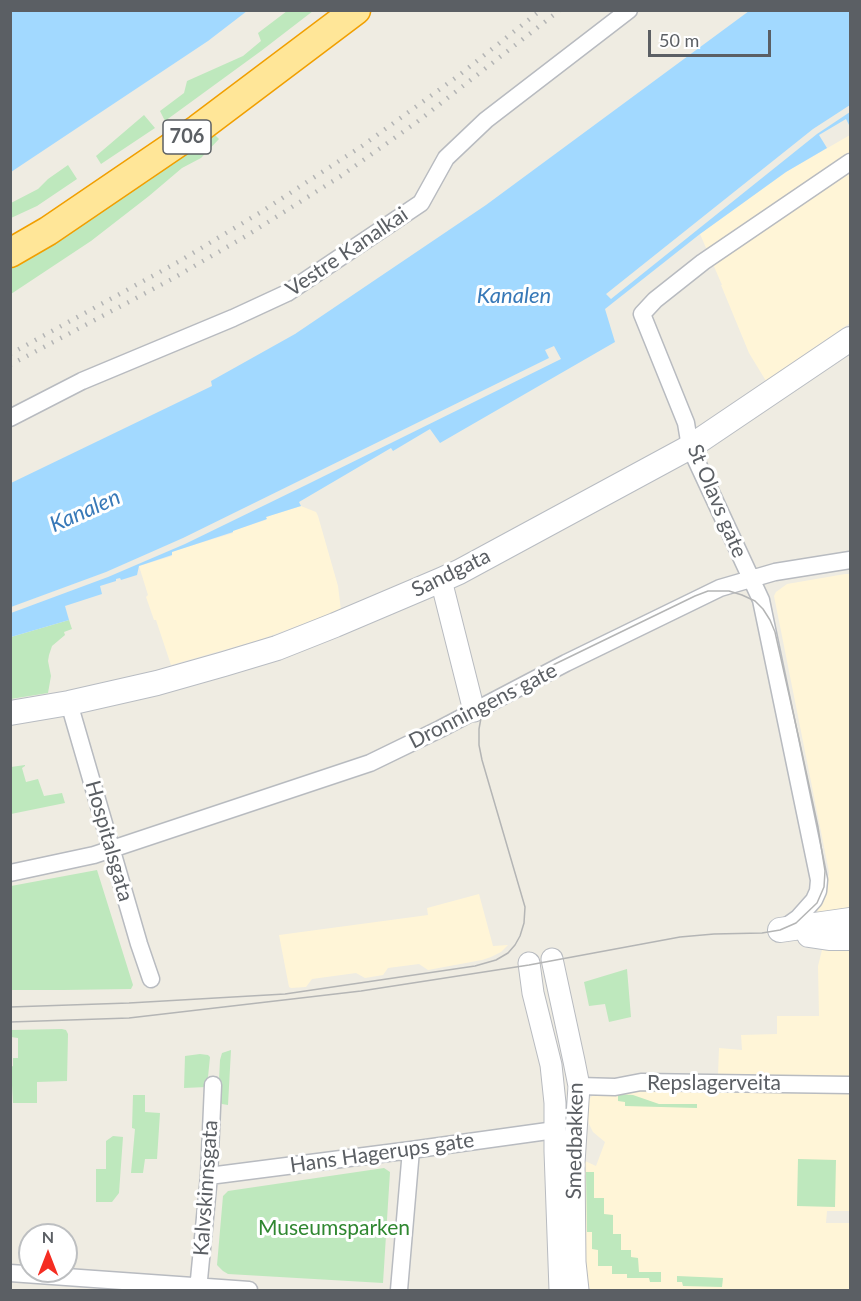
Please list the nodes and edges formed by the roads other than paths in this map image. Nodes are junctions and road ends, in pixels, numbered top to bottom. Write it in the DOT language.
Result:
graph roads {
  1 [pos="356,10"];
  2 [pos="629,10"];
  3 [pos="850,162"];
  4 [pos="10,253"];
  5 [pos="850,339"];
  6 [pos="10,418"];
  7 [pos="690,447"];
  8 [pos="850,560"];
  9 [pos="751,578"];
  10 [pos="441,580"];
  11 [pos="69,703"];
  12 [pos="474,711"];
  13 [pos="10,713"];
  14 [pos="112,849"];
  15 [pos="10,873"];
  16 [pos="850,920"];
  17 [pos="780,930"];
  18 [pos="850,938"];
  19 [pos="552,959"];
  20 [pos="530,963"];
  21 [pos="151,980"];
  22 [pos="213,1085"];
  23 [pos="850,1085"];
  24 [pos="579,1086"];
  25 [pos="555,1130"];
  26 [pos="411,1150"];
  27 [pos="209,1176"];
  28 [pos="10,1273"];
  29 [pos="198,1289"];
  30 [pos="249,1290"];
  31 [pos="399,1290"];
  32 [pos="560,1290"];
  33 [pos="578,1290"];
  1 -- 4 [label="highway, 706"];
  2 -- 6 [label="street, Vestre Kanalkai"];
  3 -- 7 [label="street, St Olavs gate"];
  5 -- 7 [label="main road, Sandgata"];
  7 -- 9 [label="street, St Olavs gate"];
  7 -- 10 [label="main road, Sandgata"];
  8 -- 9 [label="street, Dronningens gate"];
  9 -- 12 [label="street, Dronningens gate"];
  9 -- 17 [label="street, St Olavs gate"];
  10 -- 11 [label="main road, Sandgata"];
  10 -- 12 [label="street"];
  11 -- 13 [label="main road, Sandgata"];
  11 -- 14 [label="street, Hospitalsgata"];
  12 -- 14 [label="street, Dronningens gate"];
  14 -- 15 [label="street, Dronningens gate"];
  14 -- 21 [label="street, Hospitalsgata"];
  16 -- 17 [label="main road"];
  17 -- 18 [label="main road"];
  19 -- 24 [label="street, Smedbakken"];
  20 -- 25 [label="street, Smedbakken"];
  22 -- 27 [label="street, Kalvskinnsgata"];
  23 -- 24 [label="street, Repslagerveita"];
  24 -- 33 [label="street, Smedbakken"];
  25 -- 26 [label="street, Hans Hagerups gate"];
  25 -- 32 [label="street, Smedbakken"];
  26 -- 27 [label="street, Hans Hagerups gate"];
  26 -- 31 [label="street"];
  27 -- 29 [label="street, Kalvskinnsgata"];
  28 -- 29 [label="street"];
  29 -- 30 [label="street"];
}
